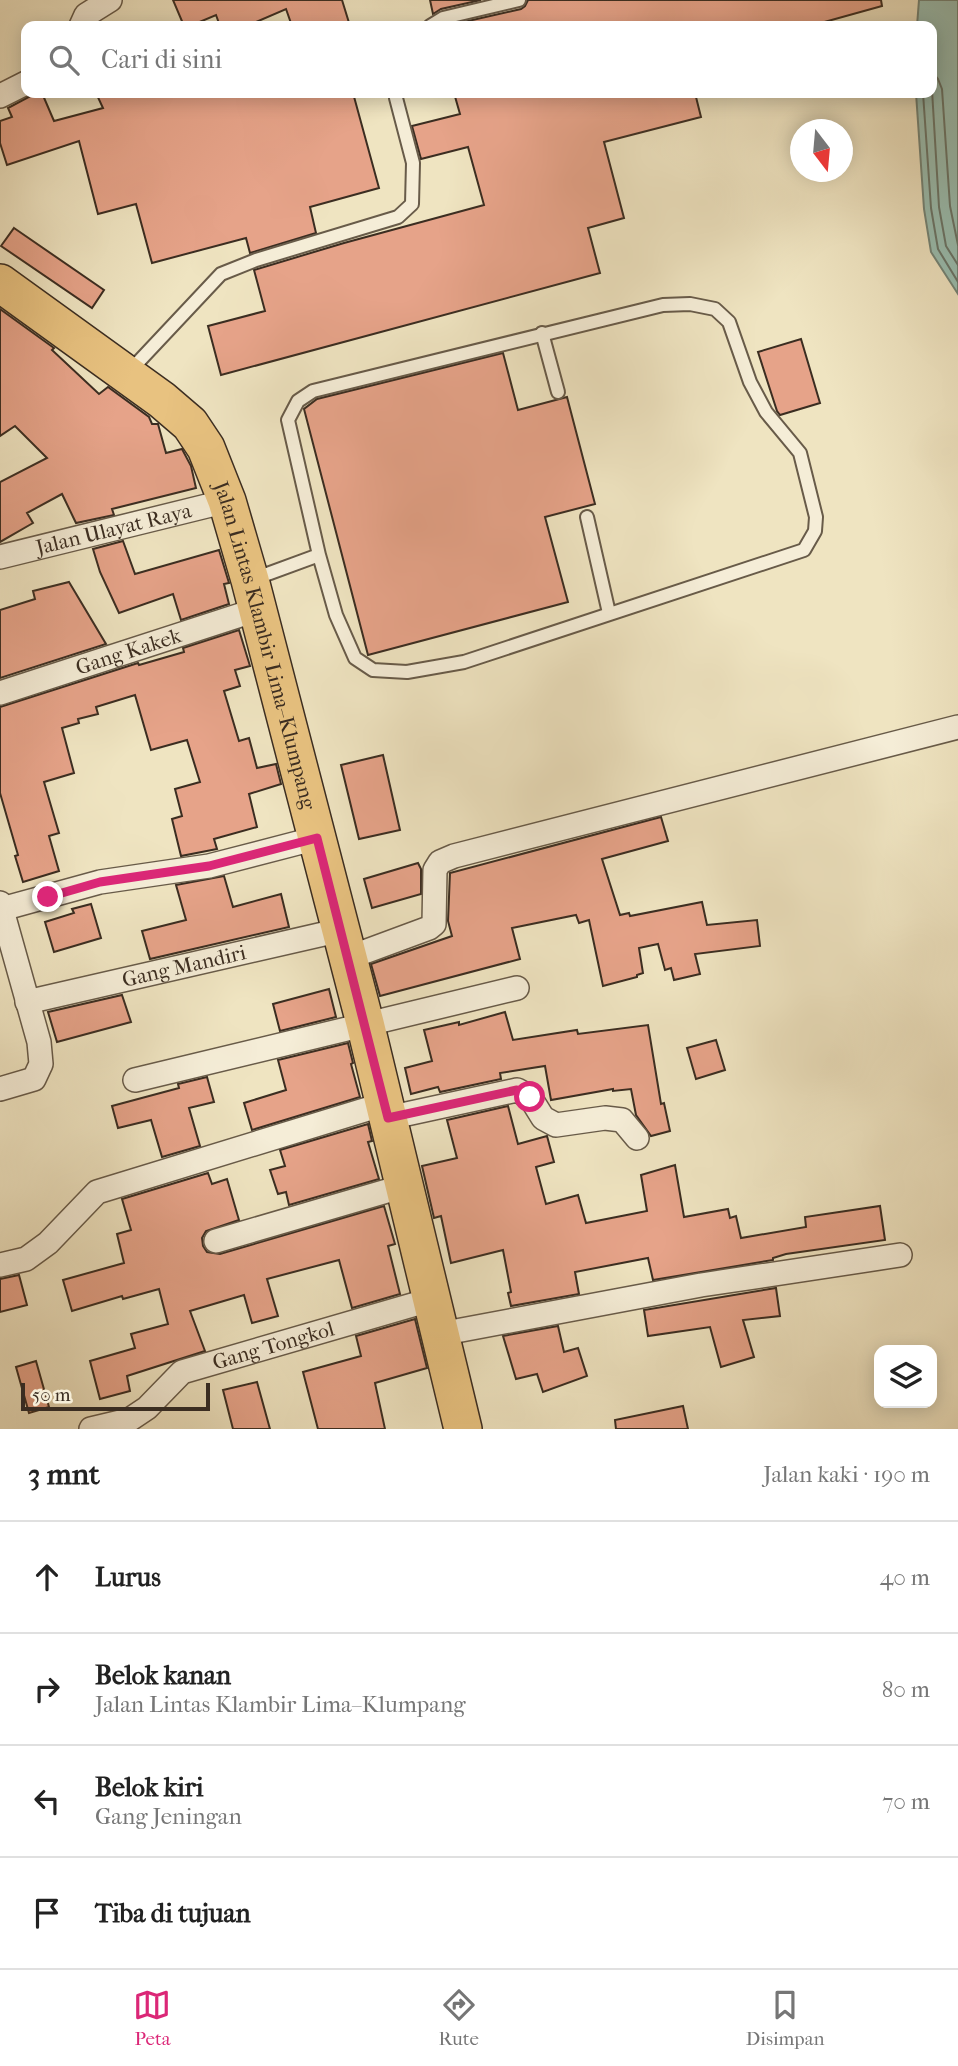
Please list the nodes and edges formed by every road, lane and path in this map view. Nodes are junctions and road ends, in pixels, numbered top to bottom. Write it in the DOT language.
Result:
graph roads {
  1 [pos="110,0"];
  2 [pos="519,0"];
  3 [pos="83,21"];
  4 [pos="438,21"];
  5 [pos="21,86"];
  6 [pos="0,96"];
  7 [pos="396,98"];
  8 [pos="0,283"];
  9 [pos="542,333"];
  10 [pos="127,374"];
  11 [pos="558,392"];
  12 [pos="227,501"];
  13 [pos="587,517"];
  14 [pos="320,555"];
  15 [pos="0,557"];
  16 [pos="253,595"];
  17 [pos="609,613"];
  18 [pos="0,692"];
  19 [pos="958,727"];
  20 [pos="317,838"];
  21 [pos="1,906"];
  22 [pos="344,944"];
  23 [pos="517,988"];
  24 [pos="27,1002"];
  25 [pos="365,1023"];
  26 [pos="135,1080"];
  27 [pos="0,1089"];
  28 [pos="386,1111"];
  29 [pos="637,1138"];
  30 [pos="404,1186"];
  31 [pos="216,1241"];
  32 [pos="900,1255"];
  33 [pos="0,1265"];
  34 [pos="433,1299"];
  35 [pos="440,1335"];
  36 [pos="90,1429"];
  37 [pos="463,1429"];
  1 -- 3 [label="street"];
  2 -- 4 [label="lane"];
  5 -- 6 [label="street"];
  7 -- 10 [label="lane"];
  8 -- 10 [label="main road, Jalan Lintas Klambir Lima–Klumpang"];
  9 -- 11 [label="lane"];
  9 -- 14 [label="lane"];
  9 -- 17 [label="lane"];
  10 -- 12 [label="main road, Jalan Lintas Klambir Lima–Klumpang"];
  12 -- 15 [label="street, Jalan Ulayat Raya"];
  12 -- 16 [label="main road, Jalan Lintas Klambir Lima–Klumpang"];
  13 -- 17 [label="lane"];
  14 -- 16 [label="lane"];
  14 -- 17 [label="lane"];
  16 -- 18 [label="street, Gang Kakek"];
  16 -- 20 [label="main road, Jalan Lintas Klambir Lima–Klumpang"];
  19 -- 22 [label="street, Gang Mandiri"];
  20 -- 21 [label="street"];
  20 -- 22 [label="main road, Jalan Lintas Klambir Lima–Klumpang"];
  21 -- 24 [label="street"];
  22 -- 24 [label="street, Gang Mandiri"];
  22 -- 25 [label="main road, Jalan Lintas Klambir Lima–Klumpang"];
  23 -- 25 [label="street"];
  24 -- 27 [label="street"];
  25 -- 26 [label="street"];
  25 -- 28 [label="main road, Jalan Lintas Klambir Lima–Klumpang"];
  28 -- 29 [label="street"];
  28 -- 30 [label="main road, Jalan Lintas Klambir Lima–Klumpang"];
  28 -- 33 [label="street"];
  30 -- 31 [label="street"];
  30 -- 34 [label="main road, Jalan Lintas Klambir Lima–Klumpang"];
  32 -- 35 [label="street"];
  34 -- 35 [label="main road, Jalan Lintas Klambir Lima–Klumpang"];
  34 -- 36 [label="street, Gang Tongkol"];
  35 -- 37 [label="main road, Jalan Lintas Klambir Lima–Klumpang"];
}
